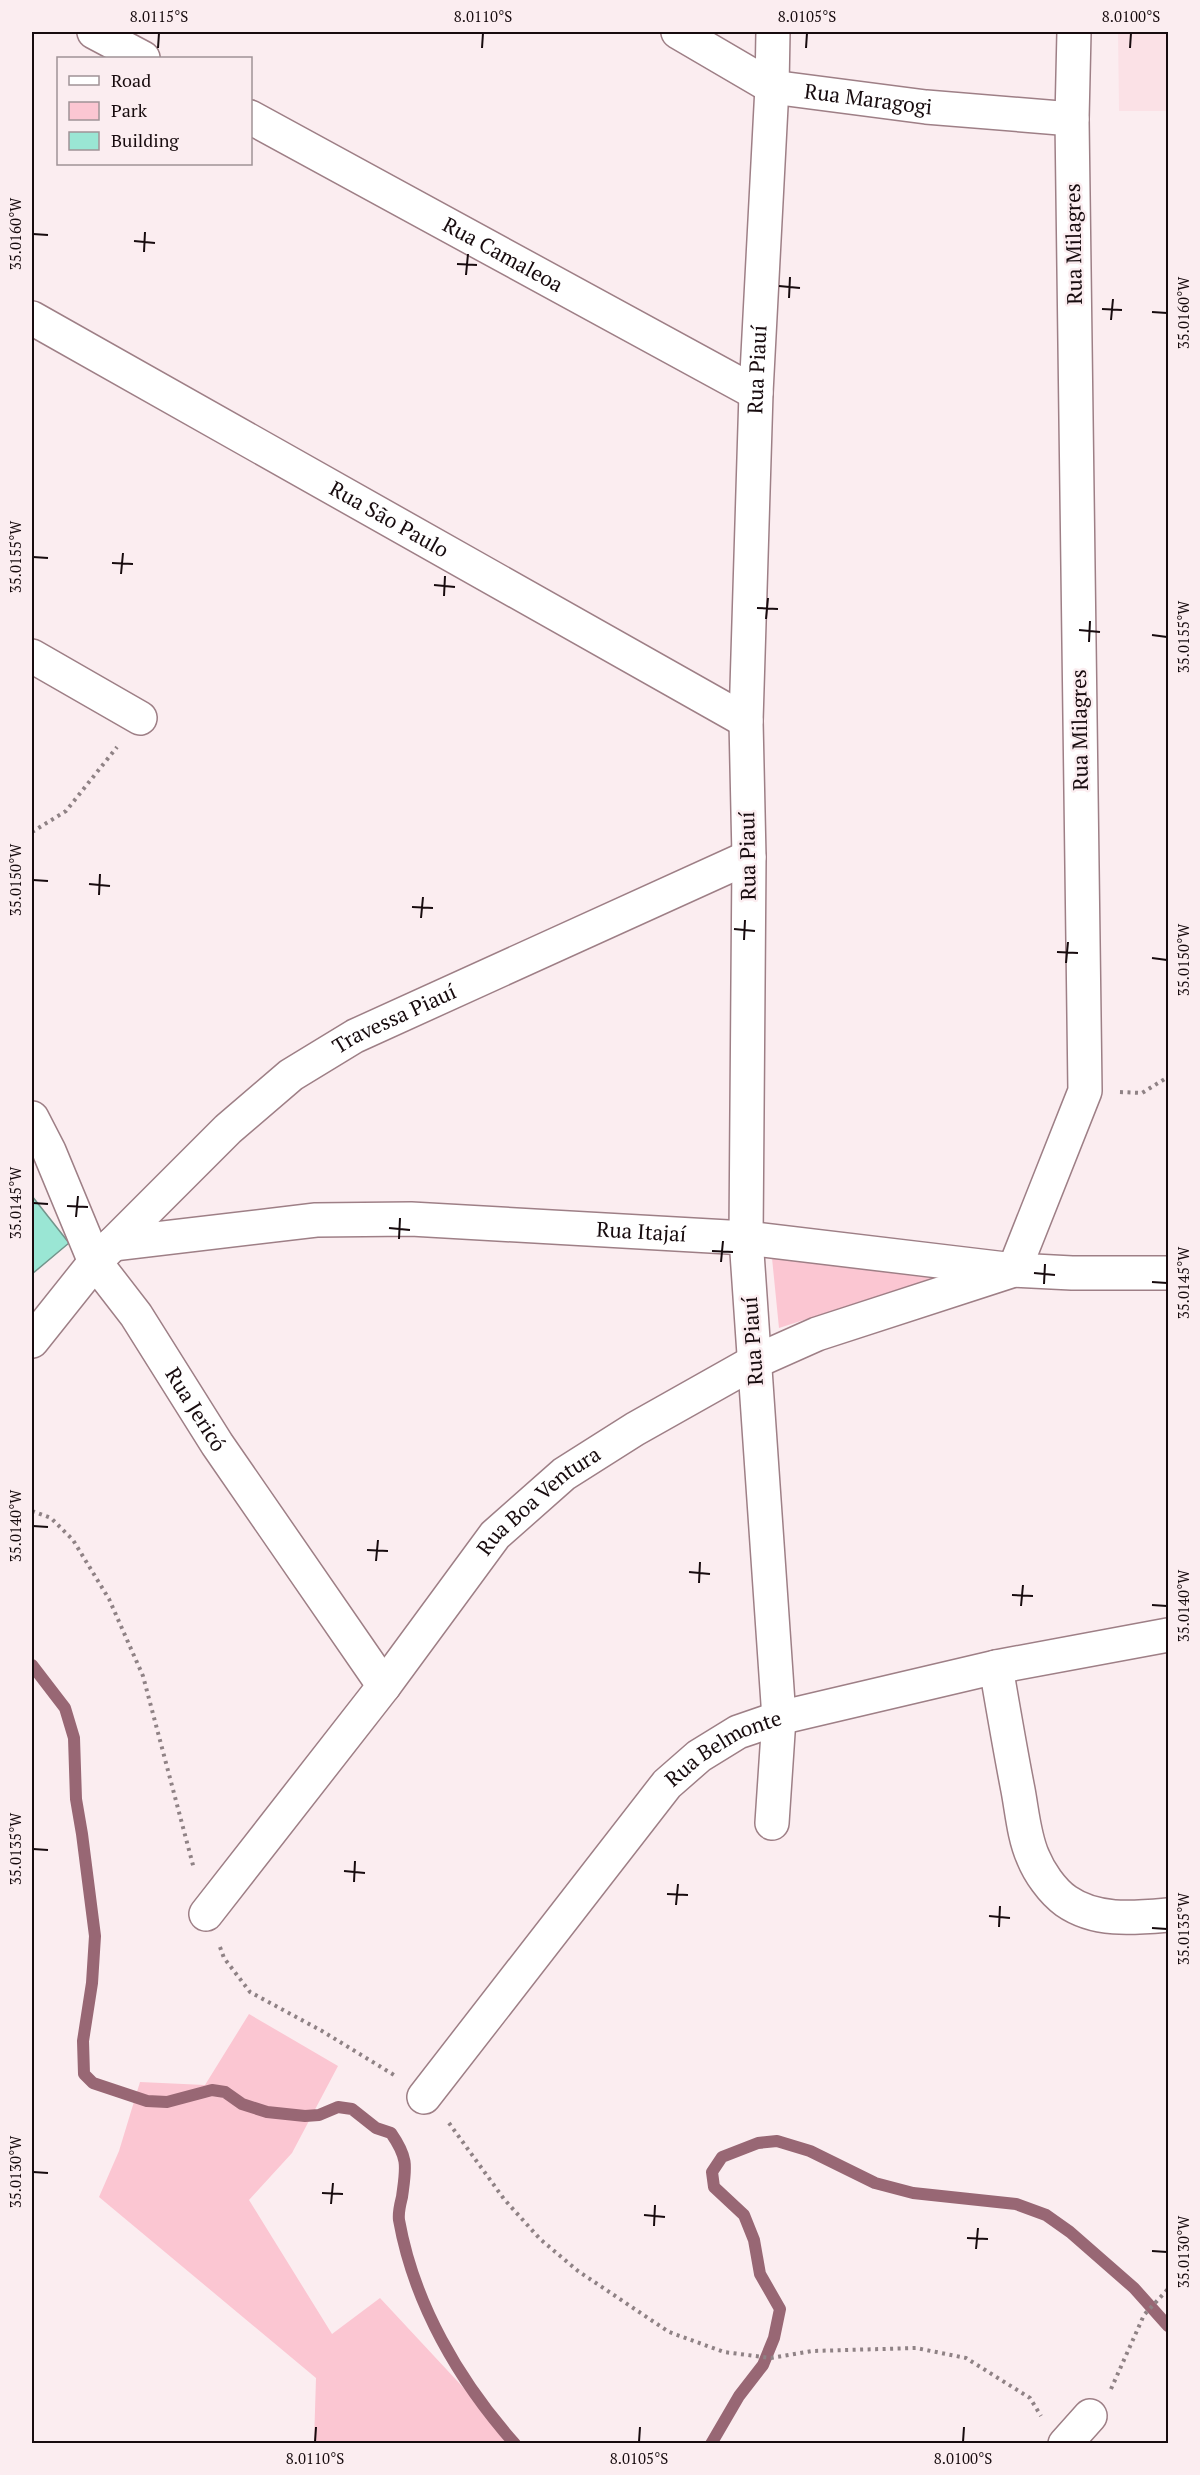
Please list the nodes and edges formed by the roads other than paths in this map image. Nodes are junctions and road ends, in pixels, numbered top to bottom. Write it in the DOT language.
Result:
graph roads {
  1 [pos="94,32"];
  2 [pos="678,32"];
  3 [pos="773,32"];
  4 [pos="1074,32"];
  5 [pos="141,57"];
  6 [pos="772,87"];
  7 [pos="252,118"];
  8 [pos="1072,119"];
  9 [pos="32,318"];
  10 [pos="756,393"];
  11 [pos="32,656"];
  12 [pos="140,718"];
  13 [pos="746,721"];
  14 [pos="749,857"];
  15 [pos="32,1118"];
  16 [pos="746,1238"];
  17 [pos="104,1253"];
  18 [pos="1014,1270"];
  19 [pos="1168,1273"];
  20 [pos="32,1341"];
  21 [pos="754,1362"];
  22 [pos="1168,1635"];
  23 [pos="996,1667"];
  24 [pos="384,1686"];
  25 [pos="779,1718"];
  26 [pos="772,1823"];
  27 [pos="206,1914"];
  28 [pos="1168,1915"];
  29 [pos="424,2097"];
  30 [pos="1090,2416"];
  31 [pos="1055,2434"];
  1 -- 5 [label="street"];
  2 -- 6 [label="street, Rua Maragogi"];
  3 -- 6 [label="street, Rua Piauí"];
  4 -- 8 [label="street, Rua Milagres"];
  6 -- 8 [label="street, Rua Maragogi"];
  6 -- 10 [label="street, Rua Piauí"];
  7 -- 10 [label="street, Rua Camaleoa"];
  8 -- 18 [label="street, Rua Milagres"];
  9 -- 13 [label="street, Rua São Paulo"];
  10 -- 13 [label="street, Rua Piauí"];
  11 -- 12 [label="street"];
  13 -- 14 [label="street, Rua Piauí"];
  14 -- 16 [label="street, Rua Piauí"];
  14 -- 17 [label="street, Travessa Piauí"];
  15 -- 17 [label="street, Rua Jericó"];
  16 -- 17 [label="street, Rua Itajaí"];
  16 -- 18 [label="street, Rua Itajaí"];
  16 -- 21 [label="street, Rua Piauí"];
  17 -- 20 [label="street"];
  17 -- 24 [label="street, Rua Jericó"];
  18 -- 19 [label="street, Rua Itajaí"];
  18 -- 21 [label="street, Rua Boa Ventura"];
  21 -- 24 [label="street, Rua Boa Ventura"];
  21 -- 25 [label="street, Rua Piauí"];
  22 -- 23 [label="street, Rua Belmonte"];
  23 -- 25 [label="street, Rua Belmonte"];
  23 -- 28 [label="street"];
  24 -- 27 [label="street, Rua Boa Ventura"];
  25 -- 26 [label="street, Rua Piauí"];
  25 -- 29 [label="street, Rua Belmonte"];
  30 -- 31 [label="street"];
}
